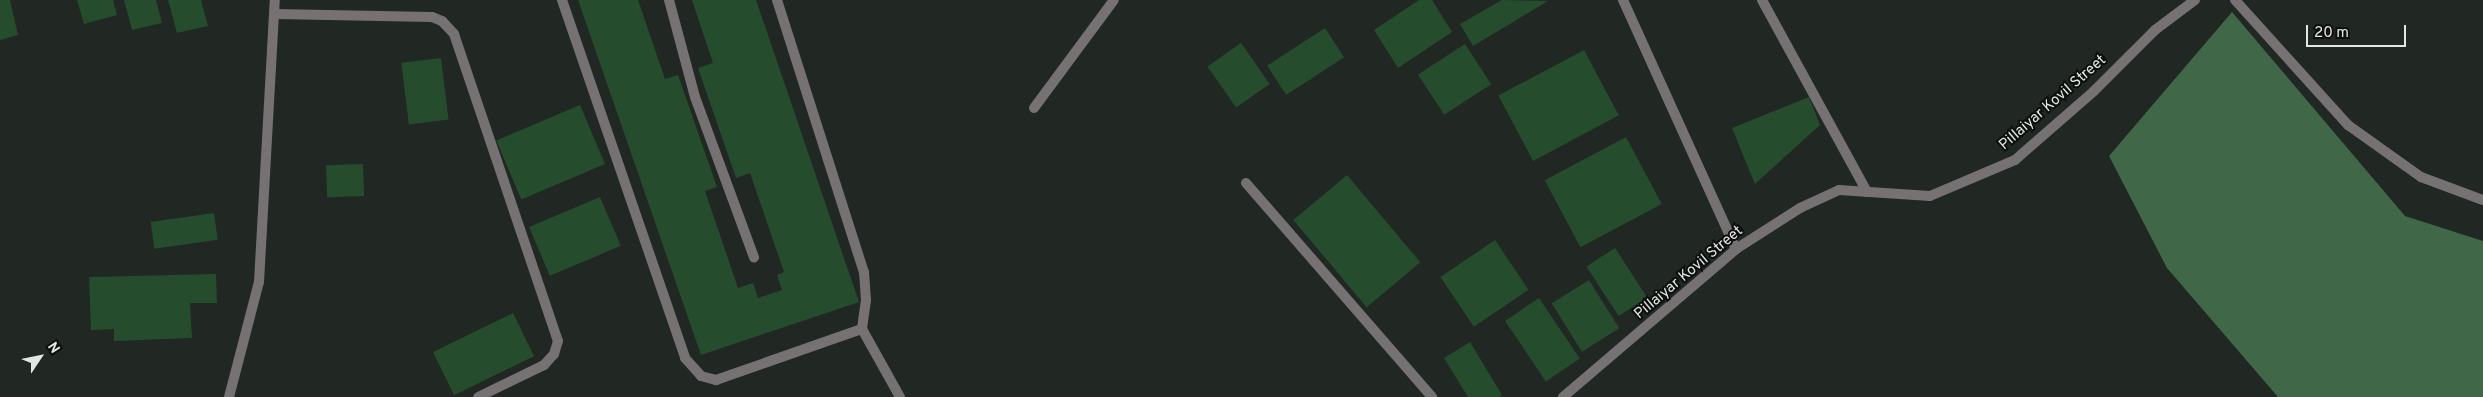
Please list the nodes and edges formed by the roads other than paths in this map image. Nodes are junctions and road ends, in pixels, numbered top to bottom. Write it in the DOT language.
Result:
graph roads {
  1 [pos="275,0"];
  2 [pos="562,0"];
  3 [pos="669,0"];
  4 [pos="777,0"];
  5 [pos="1114,0"];
  6 [pos="1623,0"];
  7 [pos="1762,0"];
  8 [pos="2235,0"];
  9 [pos="2193,1"];
  10 [pos="274,14"];
  11 [pos="1034,108"];
  12 [pos="1246,183"];
  13 [pos="1867,192"];
  14 [pos="2483,200"];
  15 [pos="1736,249"];
  16 [pos="754,257"];
  17 [pos="862,330"];
  18 [pos="229,397"];
  19 [pos="478,397"];
  20 [pos="900,397"];
  21 [pos="1432,397"];
  22 [pos="1563,397"];
  1 -- 10 [label="street"];
  2 -- 17 [label="street"];
  3 -- 16 [label="street"];
  4 -- 17 [label="street"];
  5 -- 11 [label="street"];
  6 -- 15 [label="street"];
  7 -- 13 [label="street"];
  8 -- 14 [label="street"];
  9 -- 13 [label="street, Pillaiyar Kovil Street"];
  10 -- 18 [label="street"];
  10 -- 19 [label="street"];
  12 -- 21 [label="street"];
  13 -- 15 [label="street, Pillaiyar Kovil Street"];
  15 -- 22 [label="street, Pillaiyar Kovil Street"];
  17 -- 20 [label="street"];
}
